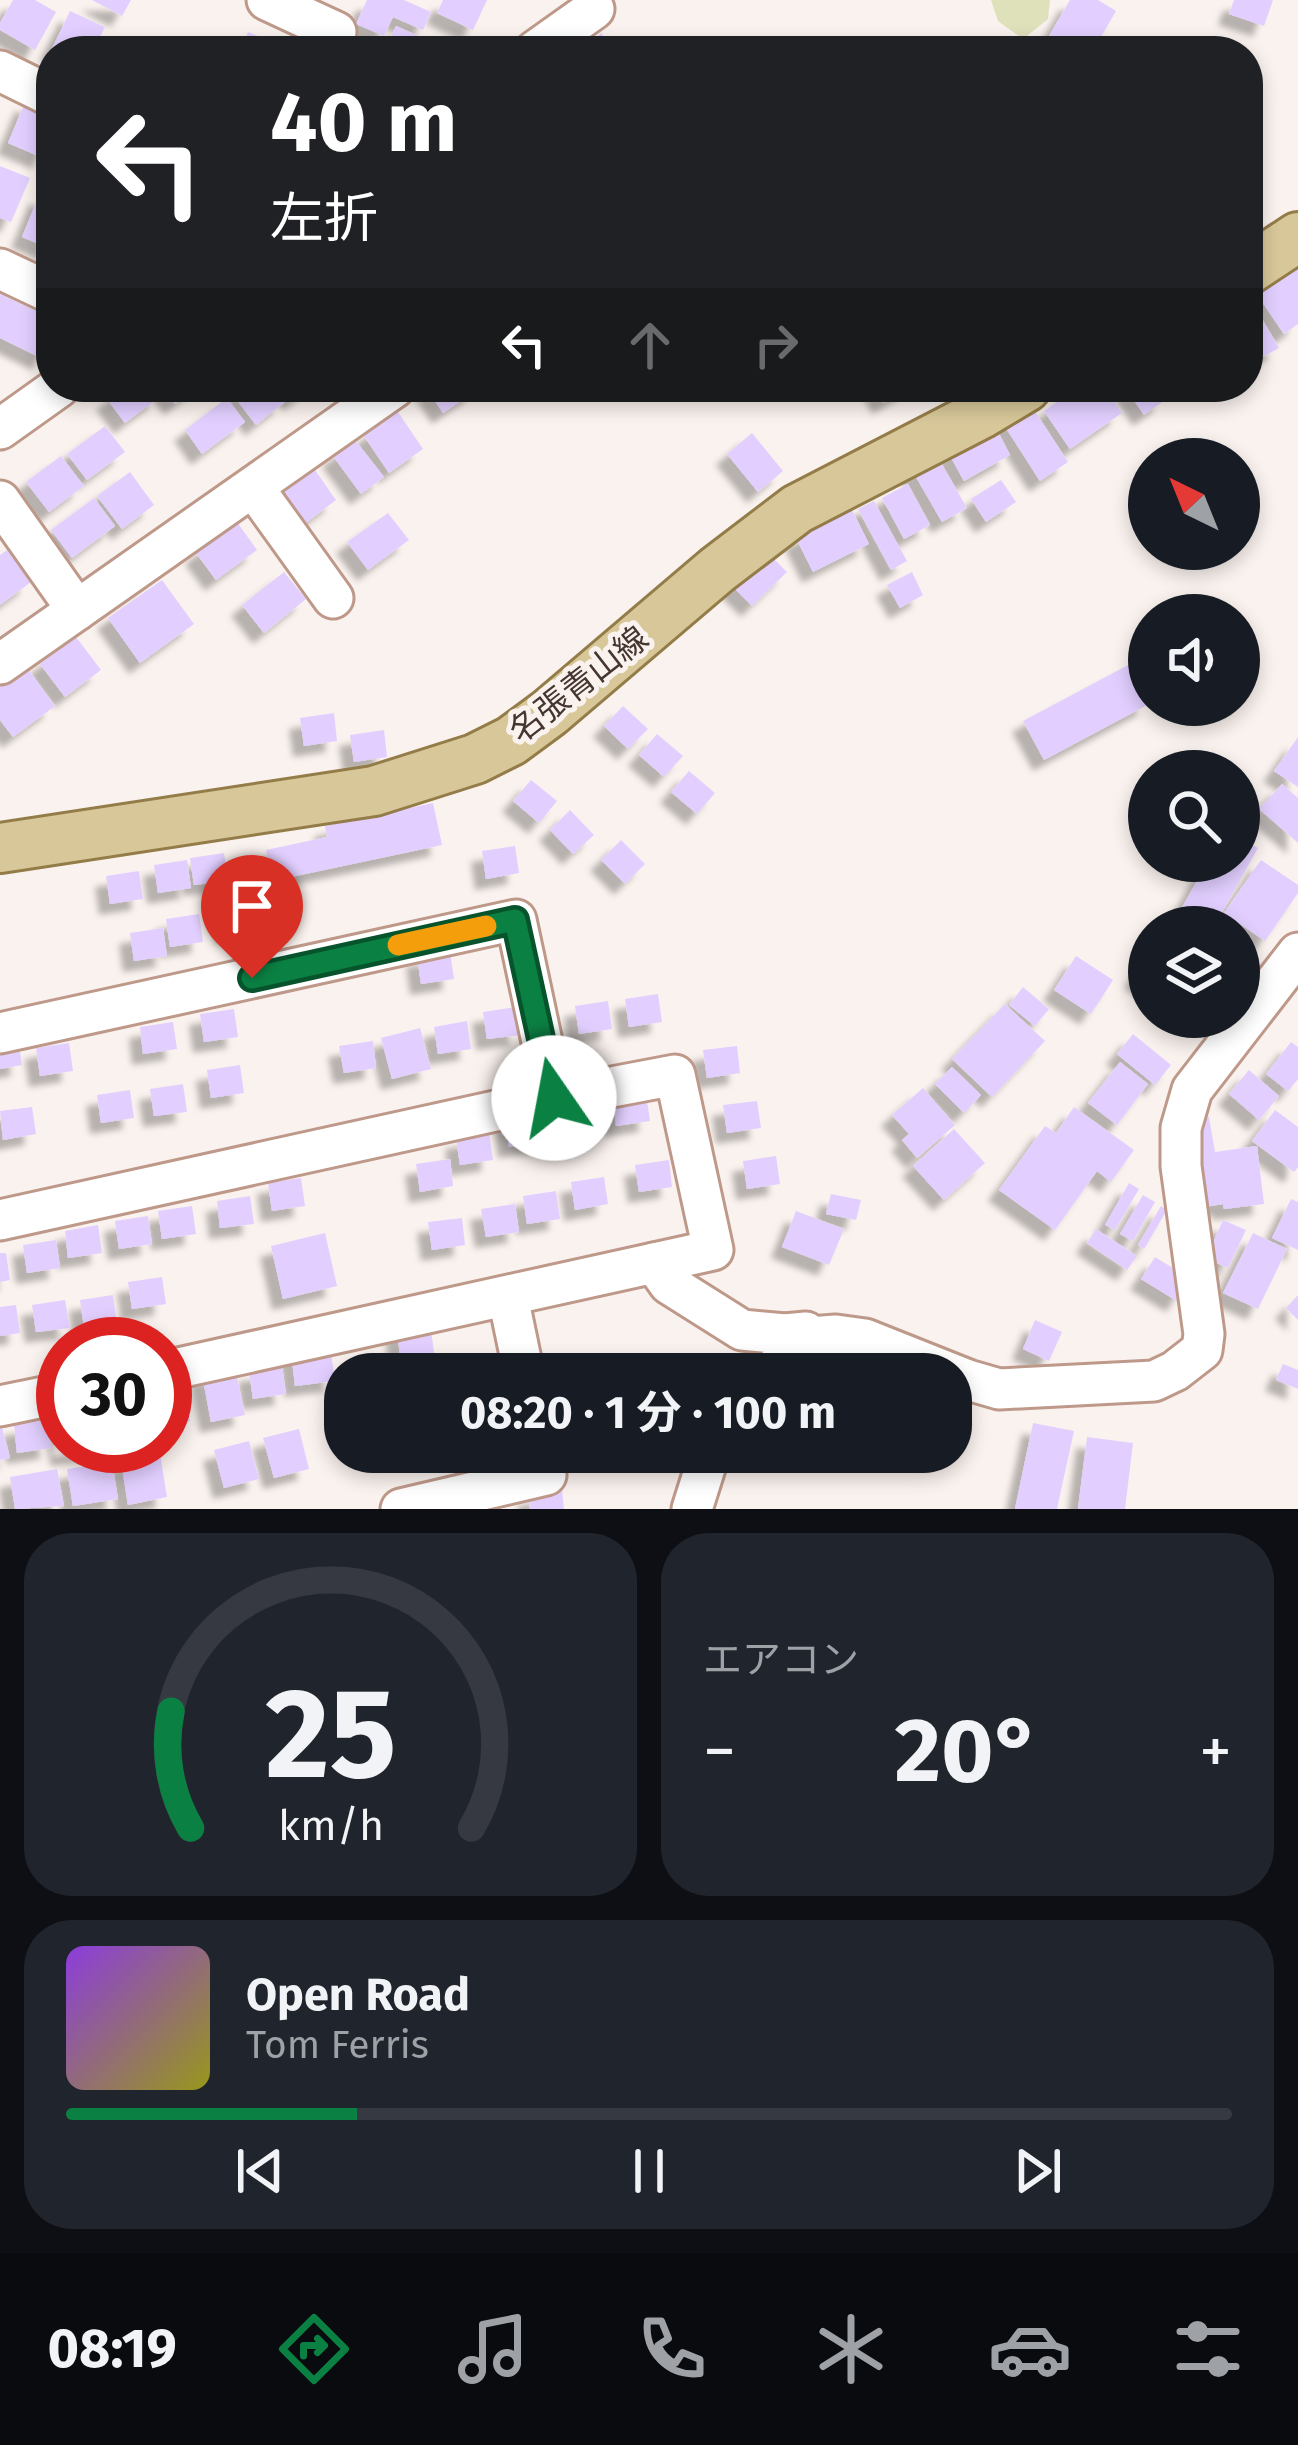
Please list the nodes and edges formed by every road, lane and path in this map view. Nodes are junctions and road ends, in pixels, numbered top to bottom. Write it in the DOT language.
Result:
graph roads {
  1 [pos="267,0"];
  2 [pos="594,9"];
  3 [pos="338,28"];
  4 [pos="556,36"];
  5 [pos="0,71"];
  6 [pos="36,89"];
  7 [pos="1298,237"];
  8 [pos="1263,260"];
  9 [pos="0,268"];
  10 [pos="36,286"];
  11 [pos="38,402"];
  12 [pos="374,402"];
  13 [pos="1000,402"];
  14 [pos="0,429"];
  15 [pos="254,488"];
  16 [pos="0,501"];
  17 [pos="333,598"];
  18 [pos="77,610"];
  19 [pos="0,664"];
  20 [pos="0,848"];
  21 [pos="1298,952"];
  22 [pos="0,1033"];
  23 [pos="554,1098"];
  24 [pos="0,1220"];
  25 [pos="654,1263"];
  26 [pos="508,1297"];
  27 [pos="809,1337"];
  28 [pos="520,1353"];
  29 [pos="791,1353"];
  30 [pos="192,1365"];
  31 [pos="36,1399"];
  32 [pos="0,1406"];
  33 [pos="546,1473"];
  34 [pos="703,1473"];
  35 [pos="401,1509"];
  36 [pos="692,1509"];
  1 -- 3 [label="street"];
  2 -- 4 [label="street"];
  5 -- 6 [label="street"];
  7 -- 8 [label="main road"];
  9 -- 10 [label="street"];
  11 -- 14 [label="street"];
  12 -- 15 [label="street"];
  13 -- 20 [label="main road, 名張青山線"];
  15 -- 17 [label="street"];
  15 -- 18 [label="street"];
  16 -- 18 [label="street"];
  18 -- 19 [label="street"];
  21 -- 27 [label="street"];
  22 -- 23 [label="street"];
  23 -- 24 [label="street"];
  23 -- 25 [label="street"];
  25 -- 26 [label="street"];
  25 -- 27 [label="street"];
  26 -- 28 [label="street"];
  26 -- 30 [label="street"];
  27 -- 29 [label="street"];
  31 -- 32 [label="street"];
  33 -- 35 [label="street"];
  34 -- 36 [label="street"];
}
